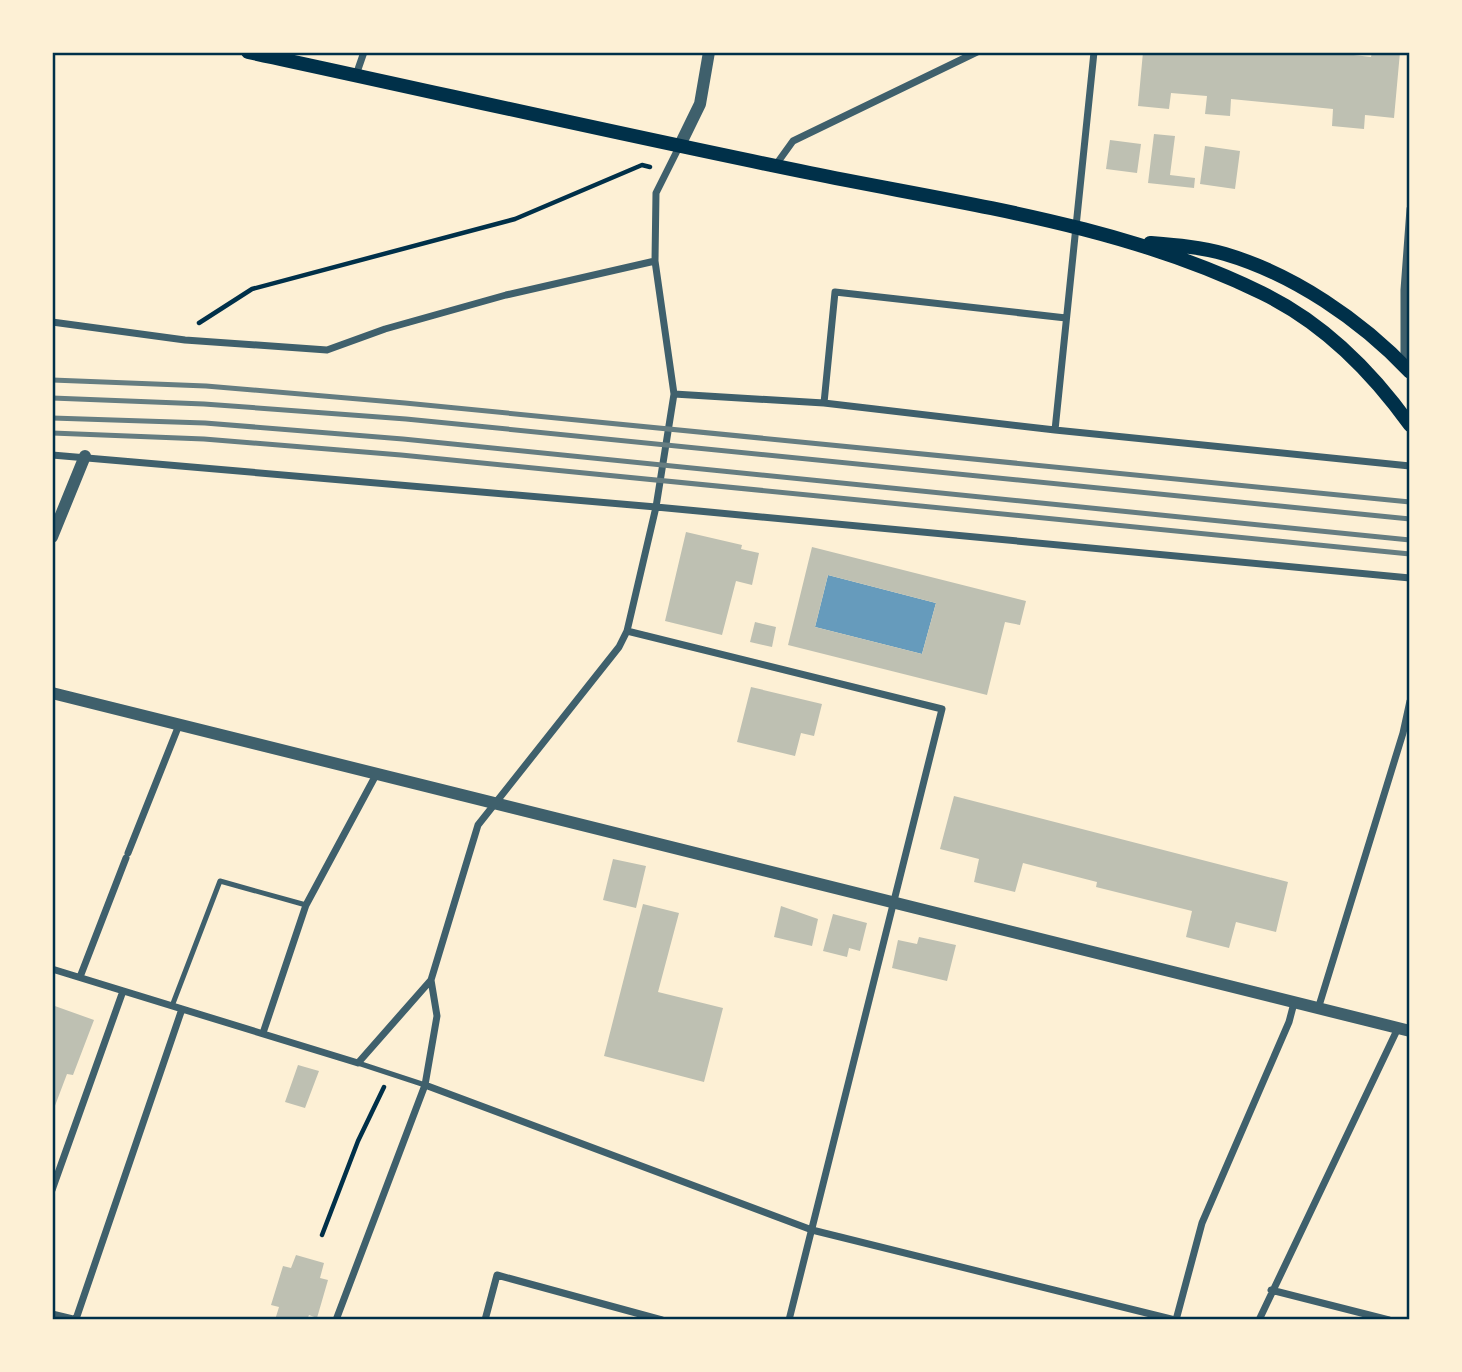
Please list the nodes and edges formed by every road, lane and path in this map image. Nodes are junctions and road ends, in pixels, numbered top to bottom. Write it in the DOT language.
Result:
graph roads {
  1 [pos="248,52"];
  2 [pos="364,52"];
  3 [pos="709,52"];
  4 [pos="976,52"];
  5 [pos="1094,52"];
  6 [pos="356,75"];
  7 [pos="679,147"];
  8 [pos="774,166"];
  9 [pos="666,170"];
  10 [pos="1409,213"];
  11 [pos="1075,228"];
  12 [pos="1131,241"];
  13 [pos="655,261"];
  14 [pos="1066,318"];
  15 [pos="52,322"];
  16 [pos="185,340"];
  17 [pos="1407,369"];
  18 [pos="674,394"];
  19 [pos="824,403"];
  20 [pos="1409,425"];
  21 [pos="1055,430"];
  22 [pos="52,455"];
  23 [pos="85,457"];
  24 [pos="1409,466"];
  25 [pos="656,507"];
  26 [pos="52,537"];
  27 [pos="1409,578"];
  28 [pos="627,631"];
  29 [pos="52,693"];
  30 [pos="1409,701"];
  31 [pos="179,725"];
  32 [pos="1406,734"];
  33 [pos="377,774"];
  34 [pos="494,804"];
  35 [pos="892,902"];
  36 [pos="306,905"];
  37 [pos="52,969"];
  38 [pos="80,977"];
  39 [pos="431,980"];
  40 [pos="123,991"];
  41 [pos="1294,1003"];
  42 [pos="172,1006"];
  43 [pos="183,1009"];
  44 [pos="1318,1009"];
  45 [pos="1404,1030"];
  46 [pos="263,1033"];
  47 [pos="358,1063"];
  48 [pos="386,1083"];
  49 [pos="425,1085"];
  50 [pos="52,1191"];
  51 [pos="811,1230"];
  52 [pos="322,1235"];
  53 [pos="1271,1290"];
  54 [pos="52,1314"];
  55 [pos="76,1319"];
  56 [pos="336,1320"];
  57 [pos="485,1320"];
  58 [pos="662,1320"];
  59 [pos="789,1320"];
  60 [pos="1175,1320"];
  61 [pos="1259,1320"];
  62 [pos="1389,1320"];
  1 -- 6 [label="main road"];
  2 -- 6 [label="street"];
  3 -- 7 [label="street"];
  4 -- 8 [label="street"];
  5 -- 11 [label="street"];
  6 -- 7 [label="main road"];
  7 -- 8 [label="main road"];
  7 -- 9 [label="street"];
  8 -- 11 [label="main road"];
  9 -- 13 [label="street"];
  9 -- 16 [label="path"];
  10 -- 17 [label="street"];
  11 -- 12 [label="main road"];
  11 -- 14 [label="street"];
  12 -- 17 [label="main road"];
  12 -- 20 [label="main road"];
  13 -- 16 [label="street"];
  13 -- 18 [label="street"];
  14 -- 19 [label="street"];
  14 -- 21 [label="street"];
  15 -- 16 [label="street"];
  18 -- 19 [label="street"];
  18 -- 25 [label="street"];
  19 -- 21 [label="street"];
  21 -- 24 [label="street"];
  22 -- 23 [label="street"];
  23 -- 25 [label="street"];
  23 -- 26 [label="street"];
  25 -- 27 [label="street"];
  25 -- 28 [label="street"];
  28 -- 34 [label="street"];
  28 -- 35 [label="street"];
  29 -- 31 [label="street"];
  30 -- 32 [label="street"];
  31 -- 33 [label="street"];
  31 -- 38 [label="street"];
  32 -- 44 [label="street"];
  33 -- 34 [label="street"];
  33 -- 36 [label="street"];
  34 -- 35 [label="street"];
  34 -- 39 [label="street"];
  35 -- 41 [label="street"];
  35 -- 51 [label="street"];
  36 -- 42 [label="lane"];
  36 -- 46 [label="street"];
  37 -- 38 [label="street"];
  38 -- 40 [label="street"];
  39 -- 47 [label="street"];
  39 -- 49 [label="street"];
  40 -- 42 [label="street"];
  40 -- 50 [label="street"];
  41 -- 44 [label="street"];
  41 -- 60 [label="street"];
  42 -- 43 [label="street"];
  43 -- 46 [label="street"];
  43 -- 55 [label="street"];
  44 -- 45 [label="street"];
  45 -- 53 [label="street"];
  46 -- 47 [label="street"];
  47 -- 49 [label="lane"];
  48 -- 52 [label="path"];
  49 -- 51 [label="street"];
  49 -- 56 [label="street"];
  51 -- 59 [label="street"];
  51 -- 60 [label="street"];
  53 -- 61 [label="street"];
  53 -- 62 [label="street"];
  54 -- 55 [label="street"];
  57 -- 58 [label="street"];
}
